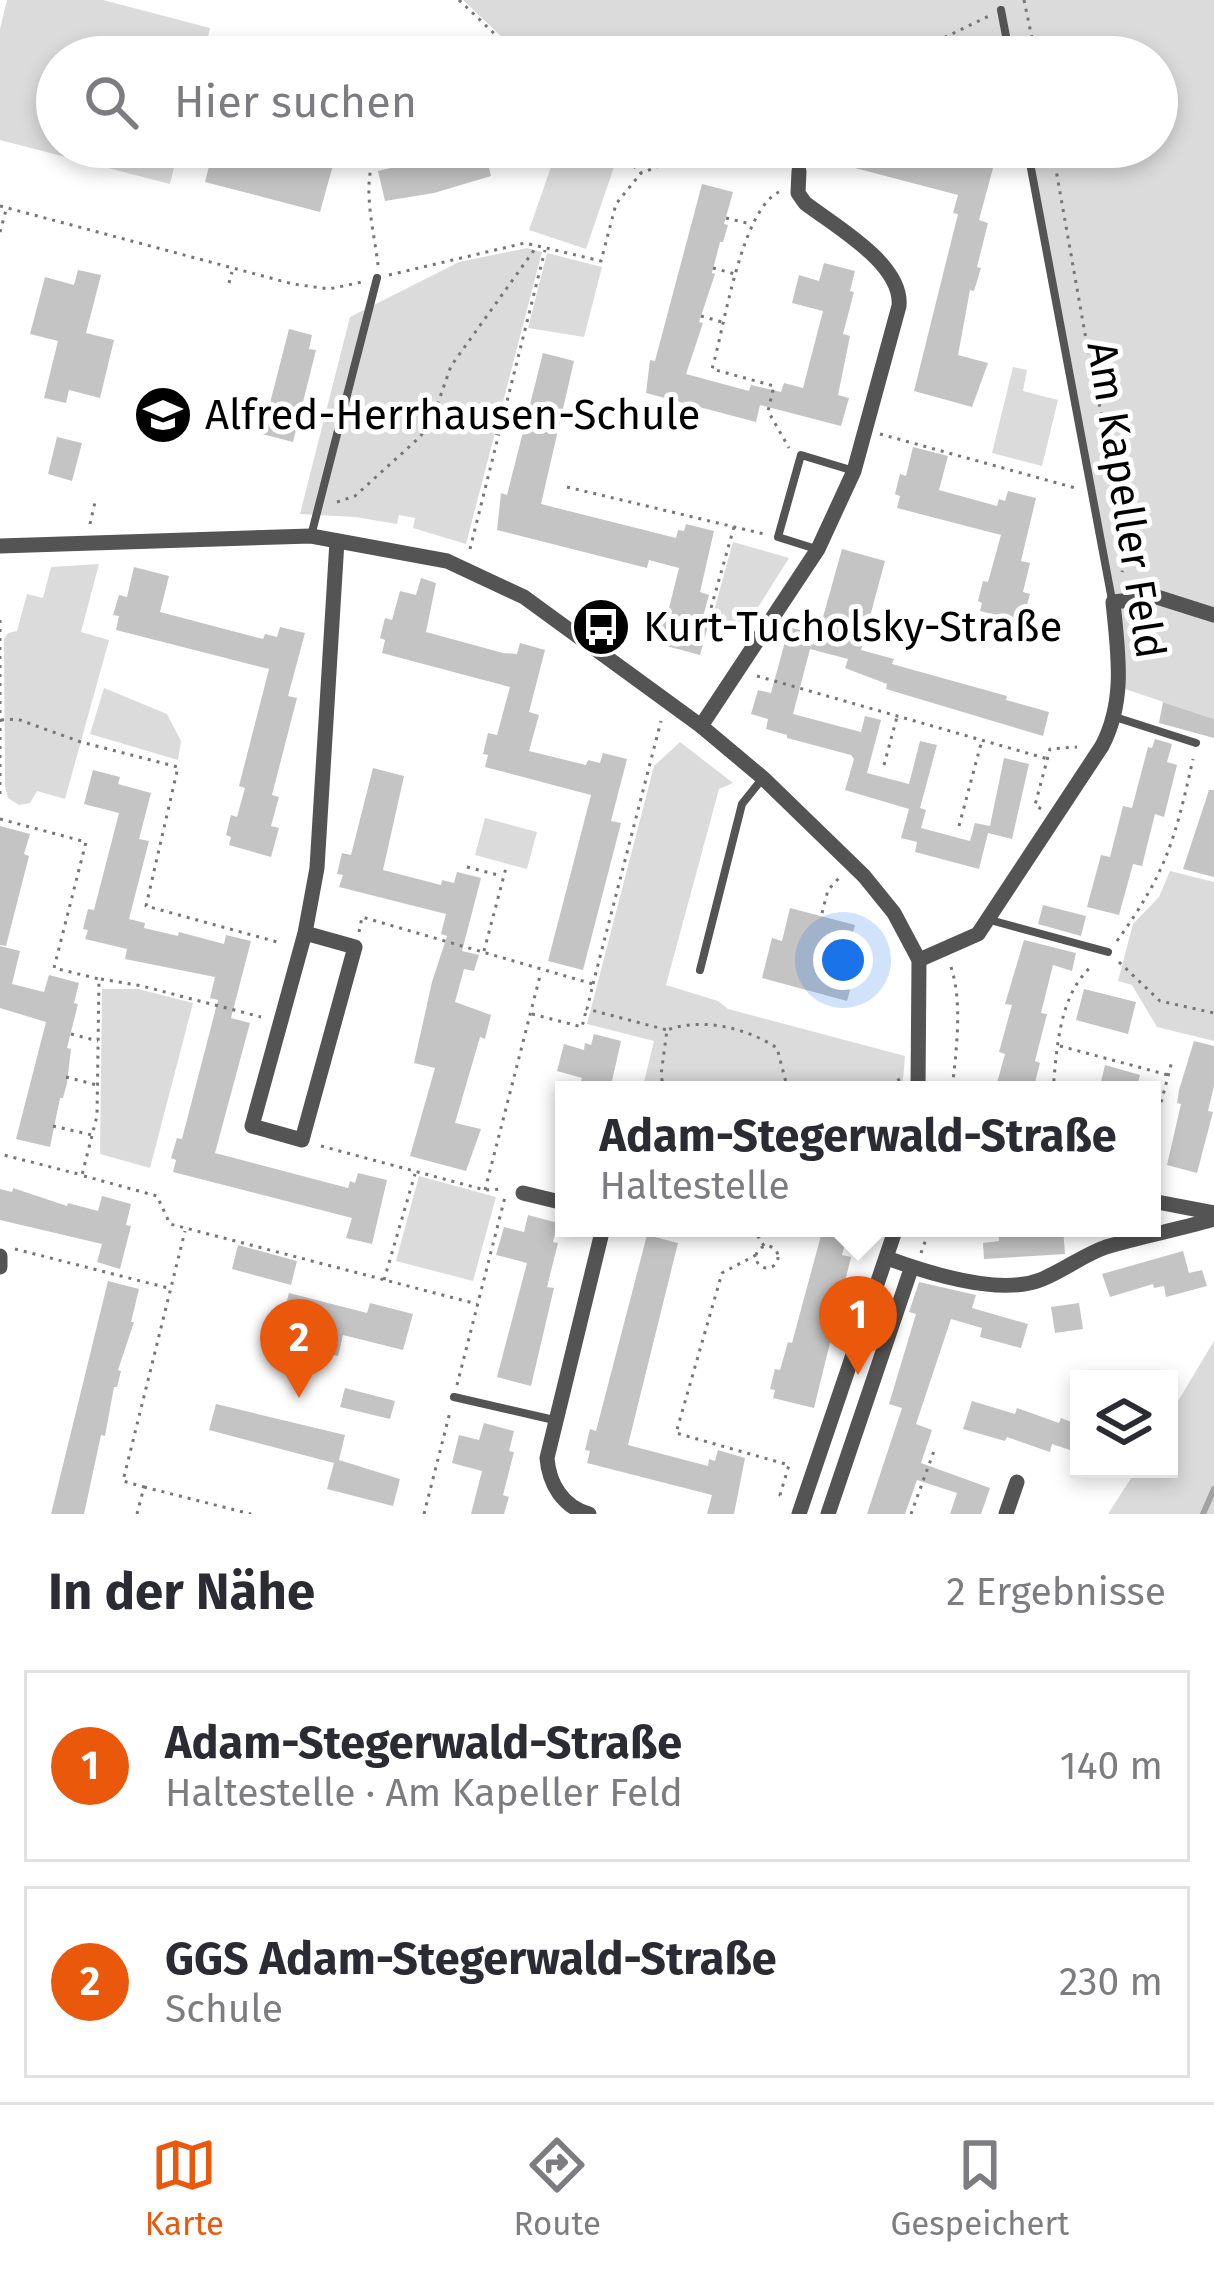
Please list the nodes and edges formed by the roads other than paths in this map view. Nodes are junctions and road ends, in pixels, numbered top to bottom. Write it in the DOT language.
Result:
graph roads {
  1 [pos="1001,10"];
  2 [pos="1006,36"];
  3 [pos="1031,168"];
  4 [pos="798,177"];
  5 [pos="377,278"];
  6 [pos="854,471"];
  7 [pos="311,536"];
  8 [pos="337,541"];
  9 [pos="0,546"];
  10 [pos="818,549"];
  11 [pos="1113,602"];
  12 [pos="1214,615"];
  13 [pos="1115,717"];
  14 [pos="701,726"];
  15 [pos="1196,743"];
  16 [pos="763,778"];
  17 [pos="990,920"];
  18 [pos="303,941"];
  19 [pos="1108,952"];
  20 [pos="920,961"];
  21 [pos="700,970"];
  22 [pos="918,1081"];
  23 [pos="515,1191"];
  24 [pos="555,1201"];
  25 [pos="1161,1203"];
  26 [pos="1214,1216"];
  27 [pos="1161,1231"];
  28 [pos="601,1237"];
  29 [pos="893,1237"];
  30 [pos="1141,1237"];
  31 [pos="3,1251"];
  32 [pos="887,1258"];
  33 [pos="0,1267"];
  34 [pos="911,1270"];
  35 [pos="454,1396"];
  36 [pos="556,1420"];
  37 [pos="1017,1482"];
  38 [pos="801,1508"];
  39 [pos="590,1514"];
  40 [pos="828,1514"];
  41 [pos="1006,1514"];
  1 -- 2 [label="lane"];
  3 -- 11 [label="lane, Am Kapeller Feld"];
  4 -- 6 [label="street"];
  5 -- 7 [label="lane"];
  6 -- 10 [label="street"];
  6 -- 10 [label="lane"];
  7 -- 8 [label="street"];
  7 -- 9 [label="street"];
  8 -- 14 [label="street"];
  8 -- 18 [label="street"];
  10 -- 14 [label="street"];
  11 -- 12 [label="street"];
  11 -- 13 [label="street, Am Kapeller Feld"];
  13 -- 15 [label="lane"];
  13 -- 17 [label="street, Am Kapeller Feld"];
  14 -- 16 [label="street"];
  16 -- 20 [label="street"];
  16 -- 21 [label="lane"];
  17 -- 19 [label="lane"];
  17 -- 20 [label="street, Am Kapeller Feld"];
  18 -- 18 [label="street"];
  20 -- 22 [label="street"];
  23 -- 24 [label="street"];
  25 -- 26 [label="street"];
  26 -- 27 [label="street"];
  28 -- 36 [label="street"];
  29 -- 32 [label="street"];
  30 -- 34 [label="street"];
  31 -- 33 [label="street"];
  32 -- 34 [label="street"];
  32 -- 38 [label="street"];
  34 -- 40 [label="street"];
  35 -- 36 [label="lane"];
  36 -- 39 [label="street"];
  37 -- 41 [label="street"];
}
